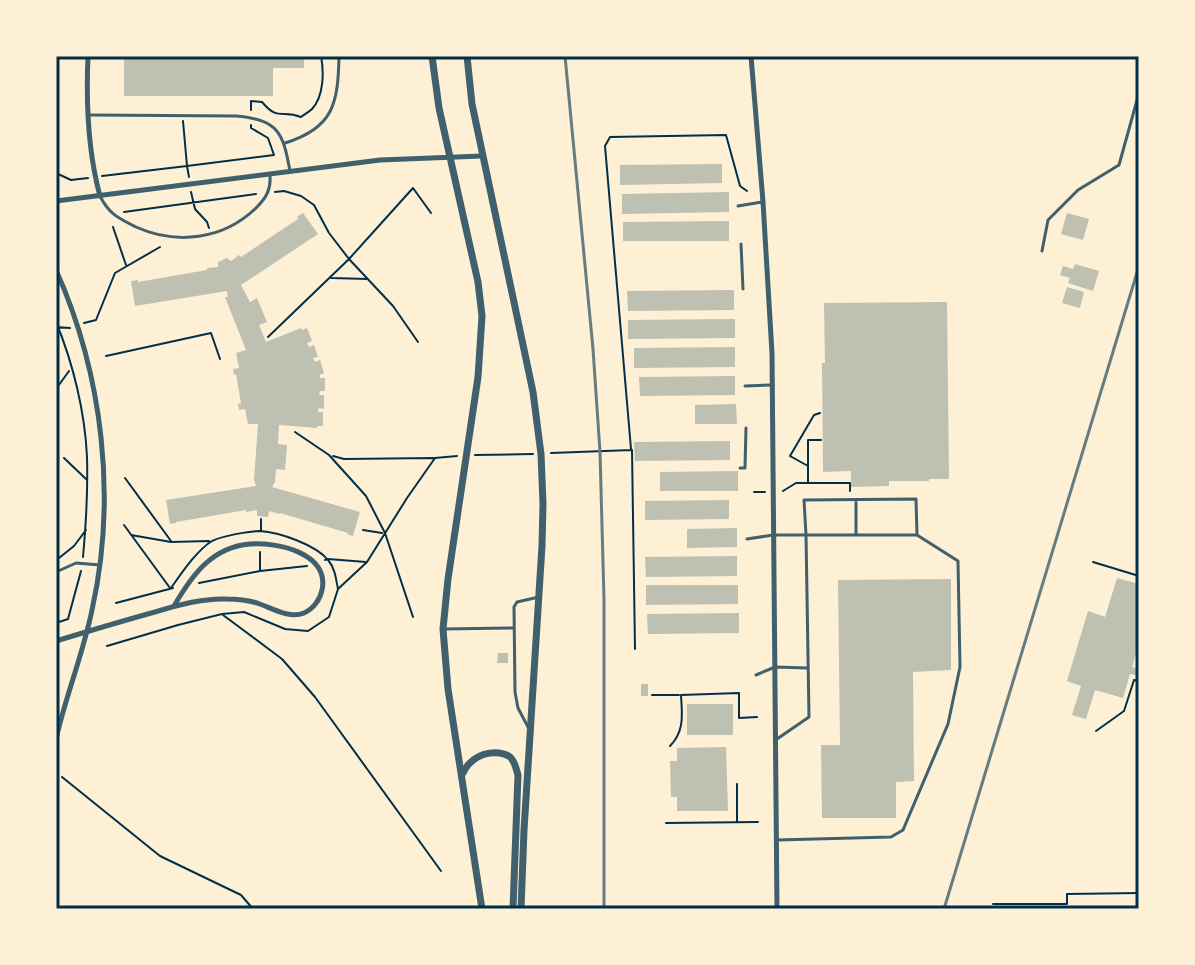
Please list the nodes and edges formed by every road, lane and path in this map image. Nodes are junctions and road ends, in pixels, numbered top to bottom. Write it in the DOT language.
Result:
graph roads {
  1 [pos="88,56"];
  2 [pos="339,56"];
  3 [pos="432,56"];
  4 [pos="467,56"];
  5 [pos="751,56"];
  6 [pos="1139,93"];
  7 [pos="90,115"];
  8 [pos="285,143"];
  9 [pos="482,156"];
  10 [pos="449,158"];
  11 [pos="290,171"];
  12 [pos="269,174"];
  13 [pos="747,191"];
  14 [pos="269,193"];
  15 [pos="100,196"];
  16 [pos="56,201"];
  17 [pos="763,202"];
  18 [pos="738,206"];
  19 [pos="431,213"];
  20 [pos="111,214"];
  21 [pos="113,227"];
  22 [pos="741,244"];
  23 [pos="160,247"];
  24 [pos="1042,251"];
  25 [pos="349,259"];
  26 [pos="126,266"];
  27 [pos="56,270"];
  28 [pos="329,278"];
  29 [pos="368,279"];
  30 [pos="743,289"];
  31 [pos="96,320"];
  32 [pos="57,326"];
  33 [pos="268,337"];
  34 [pos="418,342"];
  35 [pos="106,356"];
  36 [pos="220,359"];
  37 [pos="71,369"];
  38 [pos="772,385"];
  39 [pos="745,386"];
  40 [pos="56,389"];
  41 [pos="820,413"];
  42 [pos="746,428"];
  43 [pos="295,432"];
  44 [pos="821,440"];
  45 [pos="632,450"];
  46 [pos="541,454"];
  47 [pos="329,455"];
  48 [pos="467,455"];
  49 [pos="64,458"];
  50 [pos="435,458"];
  51 [pos="808,466"];
  52 [pos="740,468"];
  53 [pos="125,478"];
  54 [pos="86,480"];
  55 [pos="808,483"];
  56 [pos="754,492"];
  57 [pos="773,492"];
  58 [pos="850,492"];
  59 [pos="856,500"];
  60 [pos="124,525"];
  61 [pos="86,530"];
  62 [pos="363,530"];
  63 [pos="385,533"];
  64 [pos="131,535"];
  65 [pos="773,535"];
  66 [pos="806,535"];
  67 [pos="856,535"];
  68 [pos="917,535"];
  69 [pos="747,539"];
  70 [pos="212,541"];
  71 [pos="171,542"];
  72 [pos="59,558"];
  73 [pos="367,562"];
  74 [pos="1093,562"];
  75 [pos="83,563"];
  76 [pos="316,564"];
  77 [pos="100,565"];
  78 [pos="56,572"];
  79 [pos="1139,576"];
  80 [pos="186,585"];
  81 [pos="170,589"];
  82 [pos="539,597"];
  83 [pos="116,603"];
  84 [pos="174,606"];
  85 [pos="222,614"];
  86 [pos="413,617"];
  87 [pos="56,623"];
  88 [pos="514,628"];
  89 [pos="443,629"];
  90 [pos="87,632"];
  91 [pos="56,641"];
  92 [pos="107,646"];
  93 [pos="635,649"];
  94 [pos="775,667"];
  95 [pos="809,668"];
  96 [pos="756,675"];
  97 [pos="1136,675"];
  98 [pos="1137,681"];
  99 [pos="652,695"];
  100 [pos="681,695"];
  101 [pos="757,717"];
  102 [pos="530,731"];
  103 [pos="1096,731"];
  104 [pos="56,739"];
  105 [pos="777,739"];
  106 [pos="670,746"];
  107 [pos="462,773"];
  108 [pos="62,777"];
  109 [pos="737,784"];
  110 [pos="737,822"];
  111 [pos="758,822"];
  112 [pos="666,823"];
  113 [pos="777,840"];
  114 [pos="441,871"];
  115 [pos="1139,893"];
  116 [pos="993,904"];
  117 [pos="1006,904"];
  118 [pos="253,909"];
  119 [pos="482,909"];
  120 [pos="513,909"];
  121 [pos="521,909"];
  122 [pos="777,909"];
  123 [pos="1006,909"];
  1 -- 7 [label="street"];
  2 -- 8 [label="lane"];
  3 -- 10 [label="street"];
  4 -- 9 [label="street"];
  5 -- 17 [label="street"];
  6 -- 24 [label="lane"];
  7 -- 8 [label="lane"];
  7 -- 15 [label="street"];
  8 -- 11 [label="lane"];
  9 -- 10 [label="street"];
  9 -- 46 [label="street"];
  10 -- 11 [label="street"];
  10 -- 48 [label="street"];
  11 -- 12 [label="street"];
  12 -- 14 [label="lane"];
  12 -- 15 [label="street"];
  13 -- 45 [label="path"];
  14 -- 20 [label="path"];
  14 -- 20 [label="lane"];
  14 -- 25 [label="path"];
  15 -- 16 [label="street"];
  15 -- 20 [label="lane"];
  17 -- 18 [label="lane"];
  17 -- 38 [label="street"];
  19 -- 25 [label="path"];
  21 -- 26 [label="path"];
  22 -- 30 [label="lane"];
  23 -- 26 [label="path"];
  25 -- 28 [label="path"];
  25 -- 29 [label="path"];
  26 -- 31 [label="path"];
  27 -- 77 [label="street"];
  28 -- 29 [label="path"];
  28 -- 33 [label="path"];
  29 -- 34 [label="path"];
  32 -- 37 [label="path"];
  35 -- 36 [label="path"];
  37 -- 40 [label="path"];
  37 -- 54 [label="path"];
  38 -- 39 [label="lane"];
  38 -- 57 [label="street"];
  41 -- 51 [label="path"];
  42 -- 52 [label="lane"];
  43 -- 47 [label="path"];
  44 -- 51 [label="path"];
  45 -- 46 [label="path"];
  45 -- 93 [label="path"];
  46 -- 48 [label="path"];
  46 -- 82 [label="street"];
  47 -- 50 [label="path"];
  47 -- 63 [label="path"];
  48 -- 50 [label="path"];
  48 -- 89 [label="street"];
  49 -- 54 [label="path"];
  50 -- 63 [label="path"];
  51 -- 55 [label="path"];
  53 -- 71 [label="path"];
  54 -- 61 [label="path"];
  55 -- 57 [label="path"];
  55 -- 58 [label="path"];
  56 -- 57 [label="path"];
  57 -- 65 [label="street"];
  59 -- 66 [label="lane"];
  59 -- 67 [label="lane"];
  59 -- 68 [label="lane"];
  60 -- 64 [label="path"];
  61 -- 72 [label="path"];
  61 -- 75 [label="path"];
  62 -- 63 [label="path"];
  63 -- 73 [label="path"];
  63 -- 86 [label="path"];
  64 -- 71 [label="path"];
  64 -- 81 [label="path"];
  65 -- 66 [label="lane"];
  65 -- 69 [label="lane"];
  65 -- 94 [label="street"];
  66 -- 67 [label="lane"];
  66 -- 95 [label="lane"];
  67 -- 68 [label="lane"];
  68 -- 113 [label="lane"];
  70 -- 71 [label="path"];
  73 -- 76 [label="path"];
  73 -- 85 [label="path"];
  74 -- 79 [label="path"];
  75 -- 77 [label="lane"];
  75 -- 78 [label="lane"];
  75 -- 87 [label="path"];
  76 -- 80 [label="path"];
  76 -- 80 [label="street"];
  76 -- 84 [label="street"];
  77 -- 90 [label="street"];
  80 -- 81 [label="path"];
  80 -- 84 [label="street"];
  81 -- 83 [label="path"];
  82 -- 88 [label="lane"];
  82 -- 102 [label="street"];
  84 -- 90 [label="street"];
  85 -- 92 [label="path"];
  85 -- 114 [label="path"];
  88 -- 89 [label="lane"];
  88 -- 102 [label="lane"];
  89 -- 107 [label="street"];
  90 -- 91 [label="street"];
  90 -- 104 [label="street"];
  94 -- 95 [label="lane"];
  94 -- 96 [label="lane"];
  94 -- 105 [label="street"];
  95 -- 105 [label="lane"];
  97 -- 98 [label="path"];
  98 -- 103 [label="path"];
  99 -- 100 [label="path"];
  100 -- 101 [label="path"];
  100 -- 106 [label="path"];
  102 -- 121 [label="street"];
  105 -- 113 [label="street"];
  107 -- 119 [label="street"];
  107 -- 120 [label="street"];
  108 -- 118 [label="path"];
  109 -- 110 [label="path"];
  110 -- 111 [label="path"];
  110 -- 112 [label="path"];
  113 -- 122 [label="street"];
  115 -- 117 [label="path"];
  116 -- 117 [label="path"];
  117 -- 123 [label="path"];
}
